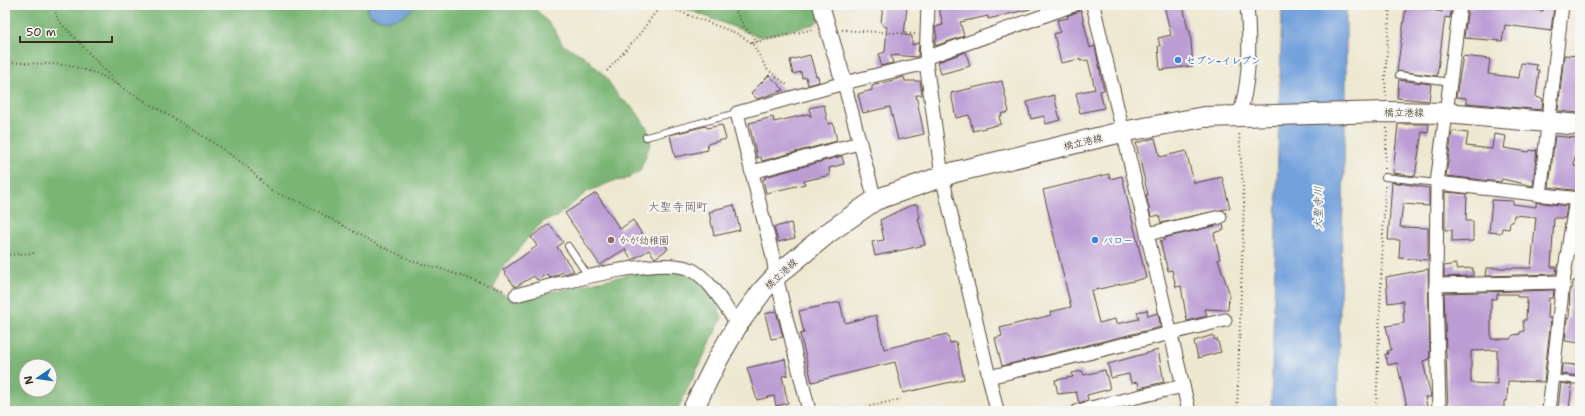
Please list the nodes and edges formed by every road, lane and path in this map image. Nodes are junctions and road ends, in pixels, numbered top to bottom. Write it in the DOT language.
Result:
graph roads {
  1 [pos="53,5"];
  2 [pos="662,5"];
  3 [pos="732,5"];
  4 [pos="821,5"];
  5 [pos="928,5"];
  6 [pos="1074,5"];
  7 [pos="1093,5"];
  8 [pos="1247,5"];
  9 [pos="1390,5"];
  10 [pos="1460,5"];
  11 [pos="1562,5"];
  12 [pos="828,28"];
  13 [pos="927,34"];
  14 [pos="758,42"];
  15 [pos="752,43"];
  16 [pos="927,60"];
  17 [pos="5,62"];
  18 [pos="607,71"];
  19 [pos="1399,75"];
  20 [pos="1450,82"];
  21 [pos="844,83"];
  22 [pos="120,86"];
  23 [pos="801,96"];
  24 [pos="1386,112"];
  25 [pos="737,113"];
  26 [pos="1446,113"];
  27 [pos="1243,115"];
  28 [pos="1549,122"];
  29 [pos="1580,125"];
  30 [pos="1122,132"];
  31 [pos="646,137"];
  32 [pos="859,143"];
  33 [pos="752,172"];
  34 [pos="942,176"];
  35 [pos="1385,177"];
  36 [pos="1437,183"];
  37 [pos="1540,195"];
  38 [pos="1578,199"];
  39 [pos="874,200"];
  40 [pos="1220,217"];
  41 [pos="1147,234"];
  42 [pos="568,246"];
  43 [pos="34,253"];
  44 [pos="5,255"];
  45 [pos="776,276"];
  46 [pos="589,277"];
  47 [pos="1563,282"];
  48 [pos="1436,285"];
  49 [pos="516,295"];
  50 [pos="1225,320"];
  51 [pos="738,324"];
  52 [pos="1171,333"];
  53 [pos="989,377"];
  54 [pos="1553,378"];
  55 [pos="1580,381"];
  56 [pos="1183,386"];
  57 [pos="901,399"];
  58 [pos="692,411"];
  59 [pos="809,411"];
  60 [pos="850,411"];
  61 [pos="997,411"];
  62 [pos="1078,411"];
  63 [pos="1189,411"];
  64 [pos="1237,411"];
  65 [pos="1376,411"];
  66 [pos="1439,411"];
  67 [pos="1549,411"];
  1 -- 22 [label="path"];
  2 -- 15 [label="path"];
  2 -- 18 [label="path"];
  3 -- 14 [label="path"];
  4 -- 12 [label="street"];
  5 -- 13 [label="street"];
  6 -- 16 [label="street"];
  7 -- 30 [label="street"];
  8 -- 27 [label="street"];
  9 -- 24 [label="path"];
  10 -- 20 [label="street"];
  11 -- 28 [label="street"];
  12 -- 13 [label="path"];
  12 -- 14 [label="path"];
  12 -- 21 [label="street"];
  13 -- 16 [label="street"];
  14 -- 15 [label="path"];
  15 -- 23 [label="path"];
  16 -- 21 [label="street"];
  16 -- 34 [label="street"];
  17 -- 22 [label="path"];
  19 -- 20 [label="lane"];
  20 -- 26 [label="street"];
  21 -- 23 [label="street"];
  21 -- 32 [label="street"];
  22 -- 49 [label="path"];
  23 -- 25 [label="street"];
  24 -- 26 [label="main road, 橋立港線"];
  24 -- 27 [label="main road, 橋立港線"];
  24 -- 35 [label="path"];
  25 -- 31 [label="lane"];
  25 -- 33 [label="street"];
  26 -- 28 [label="main road, 橋立港線"];
  26 -- 36 [label="street"];
  27 -- 30 [label="main road, 橋立港線"];
  27 -- 64 [label="path"];
  28 -- 29 [label="main road, 橋立港線"];
  28 -- 37 [label="street"];
  30 -- 34 [label="main road, 橋立港線"];
  30 -- 41 [label="street"];
  32 -- 33 [label="street"];
  32 -- 39 [label="street"];
  33 -- 45 [label="street"];
  34 -- 39 [label="main road, 橋立港線"];
  34 -- 53 [label="street"];
  35 -- 36 [label="lane"];
  35 -- 65 [label="path"];
  36 -- 37 [label="street"];
  36 -- 48 [label="street"];
  37 -- 38 [label="street"];
  38 -- 47 [label="street"];
  39 -- 45 [label="main road, 橋立港線"];
  40 -- 41 [label="street"];
  41 -- 52 [label="street"];
  42 -- 46 [label="lane"];
  43 -- 44 [label="path"];
  45 -- 51 [label="main road, 橋立港線"];
  45 -- 59 [label="street"];
  46 -- 49 [label="street"];
  46 -- 51 [label="street"];
  47 -- 48 [label="street"];
  47 -- 54 [label="street"];
  48 -- 66 [label="street"];
  50 -- 52 [label="street"];
  51 -- 58 [label="main road, 橋立港線"];
  52 -- 53 [label="street"];
  52 -- 56 [label="street"];
  53 -- 61 [label="street"];
  54 -- 55 [label="lane"];
  54 -- 67 [label="street"];
  56 -- 62 [label="street"];
  56 -- 63 [label="street"];
  57 -- 60 [label="path"];
}
